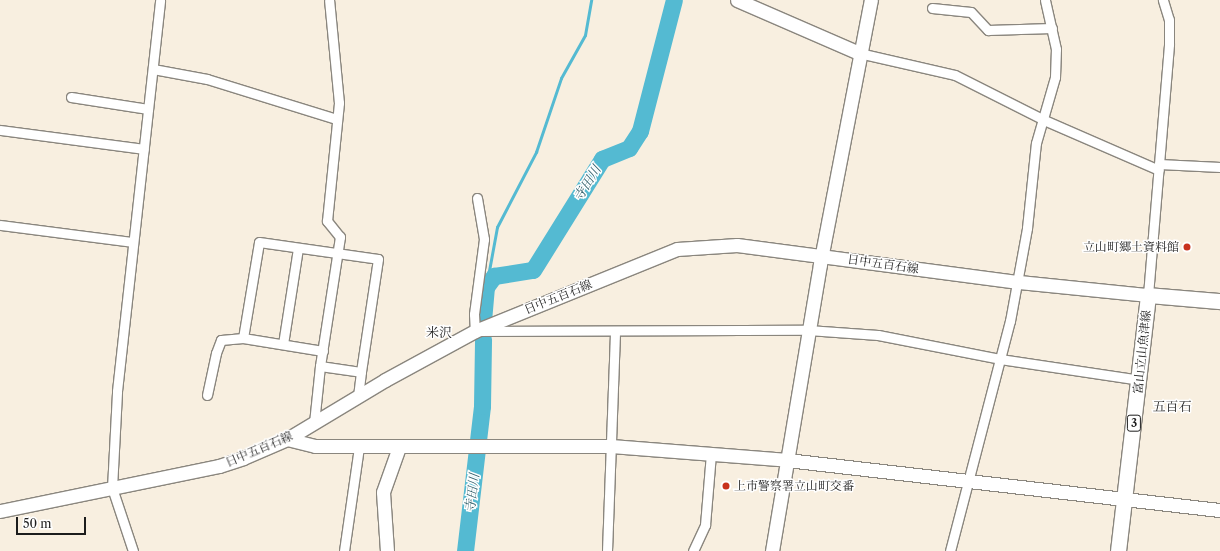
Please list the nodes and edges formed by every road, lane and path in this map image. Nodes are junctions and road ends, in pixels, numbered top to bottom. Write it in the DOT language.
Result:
graph roads {
  1 [pos="160,0"];
  2 [pos="329,0"];
  3 [pos="737,0"];
  4 [pos="871,0"];
  5 [pos="1045,0"];
  6 [pos="1163,0"];
  7 [pos="932,8"];
  8 [pos="1052,28"];
  9 [pos="859,53"];
  10 [pos="153,69"];
  11 [pos="71,97"];
  12 [pos="148,109"];
  13 [pos="336,119"];
  14 [pos="1044,120"];
  15 [pos="0,130"];
  16 [pos="144,148"];
  17 [pos="1159,167"];
  18 [pos="1220,167"];
  19 [pos="477,198"];
  20 [pos="0,225"];
  21 [pos="133,242"];
  22 [pos="298,248"];
  23 [pos="336,254"];
  24 [pos="822,255"];
  25 [pos="1019,282"];
  26 [pos="1148,295"];
  27 [pos="1220,301"];
  28 [pos="808,330"];
  29 [pos="475,331"];
  30 [pos="615,332"];
  31 [pos="243,338"];
  32 [pos="282,344"];
  33 [pos="323,351"];
  34 [pos="1000,360"];
  35 [pos="320,366"];
  36 [pos="361,372"];
  37 [pos="1140,380"];
  38 [pos="207,395"];
  39 [pos="358,396"];
  40 [pos="314,423"];
  41 [pos="287,439"];
  42 [pos="359,446"];
  43 [pos="610,446"];
  44 [pos="399,447"];
  45 [pos="711,454"];
  46 [pos="787,460"];
  47 [pos="969,481"];
  48 [pos="112,488"];
  49 [pos="1125,499"];
  50 [pos="1220,510"];
  51 [pos="0,511"];
  52 [pos="131,550"];
  53 [pos="775,550"];
  54 [pos="344,551"];
  55 [pos="387,551"];
  56 [pos="607,551"];
  57 [pos="693,551"];
  58 [pos="950,551"];
  59 [pos="1118,551"];
  1 -- 10 [label="street"];
  2 -- 13 [label="street"];
  3 -- 9 [label="street"];
  4 -- 9 [label="street"];
  5 -- 8 [label="street"];
  6 -- 17 [label="street"];
  7 -- 8 [label="street"];
  8 -- 14 [label="street"];
  9 -- 14 [label="street"];
  9 -- 24 [label="street"];
  10 -- 12 [label="street"];
  10 -- 13 [label="street"];
  11 -- 12 [label="street"];
  12 -- 16 [label="street"];
  13 -- 23 [label="street"];
  14 -- 17 [label="street"];
  14 -- 25 [label="street"];
  15 -- 16 [label="street"];
  16 -- 21 [label="street"];
  17 -- 18 [label="street"];
  17 -- 26 [label="street"];
  19 -- 29 [label="street"];
  20 -- 21 [label="street"];
  21 -- 48 [label="street"];
  22 -- 23 [label="street"];
  22 -- 31 [label="street"];
  22 -- 32 [label="street"];
  23 -- 33 [label="street"];
  23 -- 36 [label="street"];
  24 -- 25 [label="street, 日中五百石線"];
  24 -- 28 [label="street"];
  24 -- 29 [label="street, 日中五百石線"];
  25 -- 26 [label="street, 日中五百石線"];
  25 -- 34 [label="street"];
  26 -- 27 [label="main road, 富山立山魚津線"];
  26 -- 37 [label="main road, 富山立山魚津線 / 3"];
  28 -- 30 [label="street"];
  28 -- 34 [label="street"];
  28 -- 46 [label="street"];
  29 -- 30 [label="street"];
  29 -- 39 [label="street, 日中五百石線"];
  30 -- 43 [label="street"];
  31 -- 32 [label="street"];
  31 -- 38 [label="street"];
  32 -- 33 [label="street"];
  33 -- 35 [label="street"];
  34 -- 37 [label="street"];
  34 -- 47 [label="street"];
  35 -- 36 [label="street"];
  35 -- 40 [label="street"];
  36 -- 39 [label="street"];
  37 -- 49 [label="main road, 富山立山魚津線 / 3"];
  39 -- 40 [label="street, 日中五百石線"];
  40 -- 41 [label="street, 日中五百石線"];
  41 -- 42 [label="street"];
  41 -- 48 [label="street, 日中五百石線"];
  42 -- 44 [label="street"];
  42 -- 54 [label="street"];
  43 -- 44 [label="street"];
  43 -- 45 [label="street"];
  43 -- 56 [label="street"];
  44 -- 55 [label="street"];
  45 -- 46 [label="street"];
  45 -- 57 [label="street"];
  46 -- 47 [label="street"];
  46 -- 53 [label="street"];
  47 -- 49 [label="street"];
  47 -- 58 [label="street"];
  48 -- 51 [label="street, 日中五百石線"];
  48 -- 52 [label="street"];
  49 -- 50 [label="street"];
  49 -- 59 [label="main road, 富山立山魚津線 / 3"];
}
